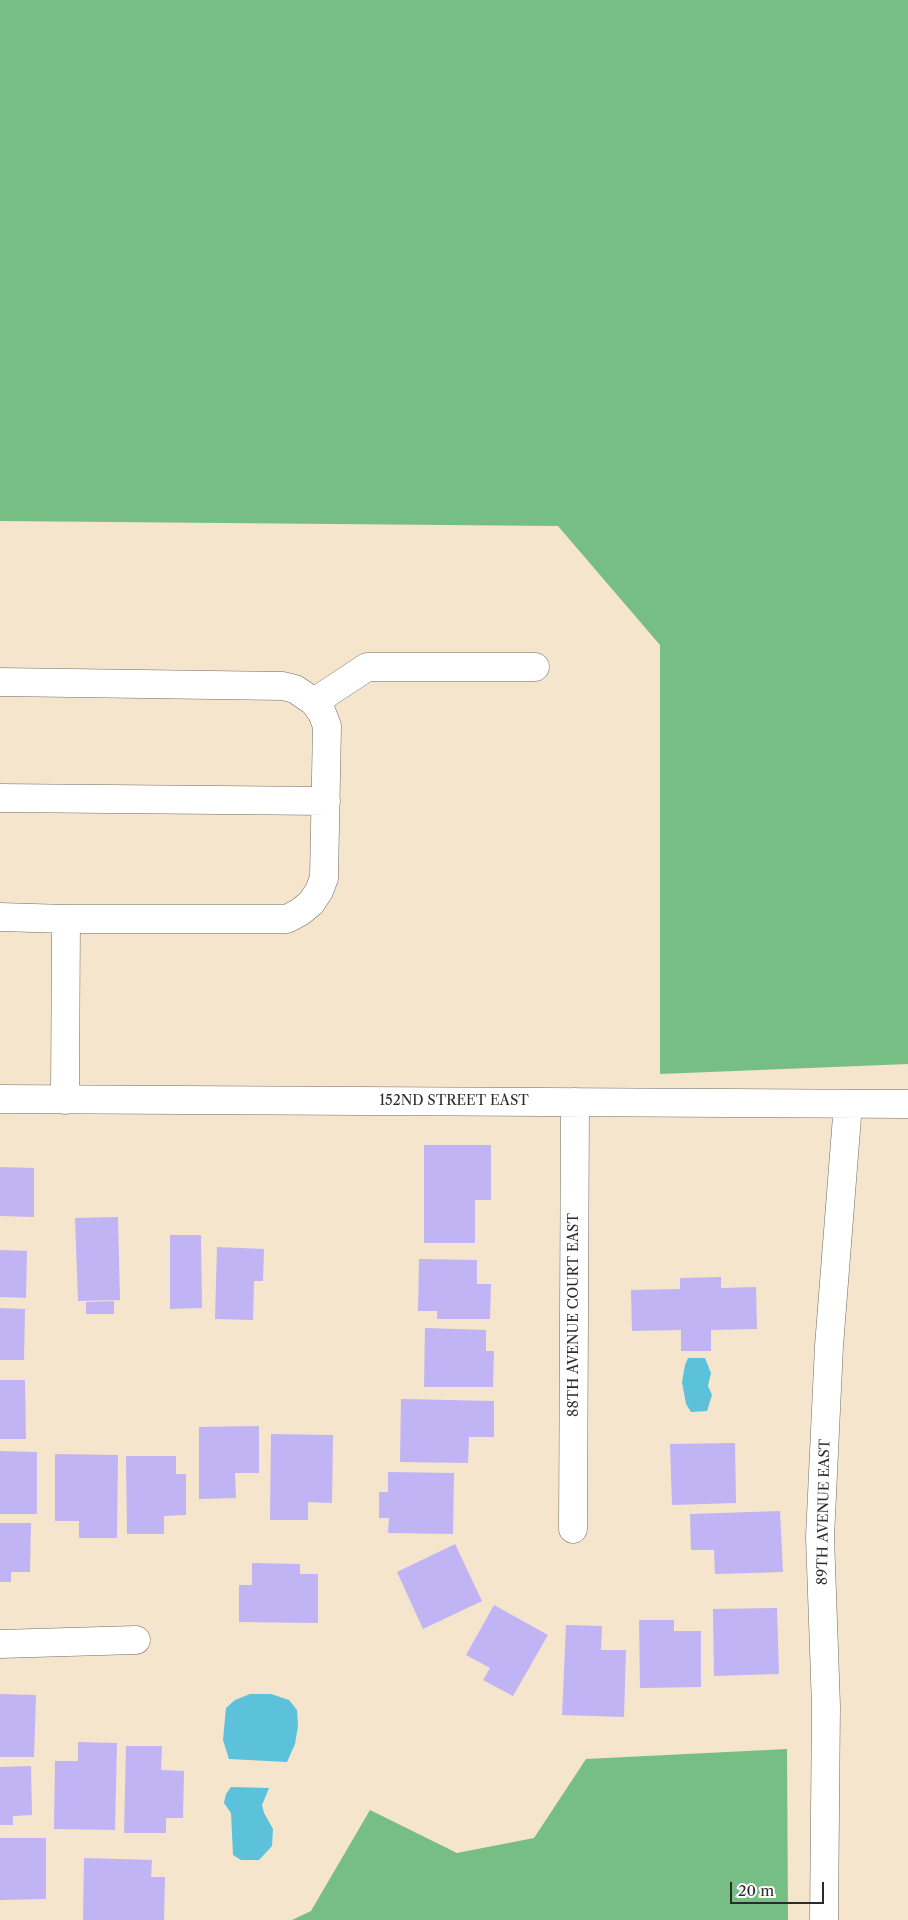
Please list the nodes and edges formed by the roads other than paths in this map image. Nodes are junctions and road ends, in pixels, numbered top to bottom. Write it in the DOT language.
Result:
graph roads {
  1 [pos="535,667"];
  2 [pos="0,682"];
  3 [pos="314,702"];
  4 [pos="0,798"];
  5 [pos="326,801"];
  6 [pos="0,917"];
  7 [pos="66,919"];
  8 [pos="0,1099"];
  9 [pos="65,1100"];
  10 [pos="575,1102"];
  11 [pos="848,1104"];
  12 [pos="908,1104"];
  13 [pos="573,1529"];
  14 [pos="136,1640"];
  15 [pos="0,1644"];
  16 [pos="824,1920"];
  1 -- 3 [label="street"];
  2 -- 3 [label="street"];
  3 -- 5 [label="street"];
  4 -- 5 [label="street"];
  5 -- 7 [label="street"];
  6 -- 7 [label="street"];
  7 -- 9 [label="street"];
  8 -- 9 [label="street, 152ND STREET EAST"];
  9 -- 10 [label="street, 152ND STREET EAST"];
  10 -- 11 [label="street, 152ND STREET EAST"];
  10 -- 13 [label="street, 88TH AVENUE COURT EAST"];
  11 -- 12 [label="street, 152ND STREET EAST"];
  11 -- 16 [label="street, 89TH AVENUE EAST"];
  14 -- 15 [label="street"];
}
